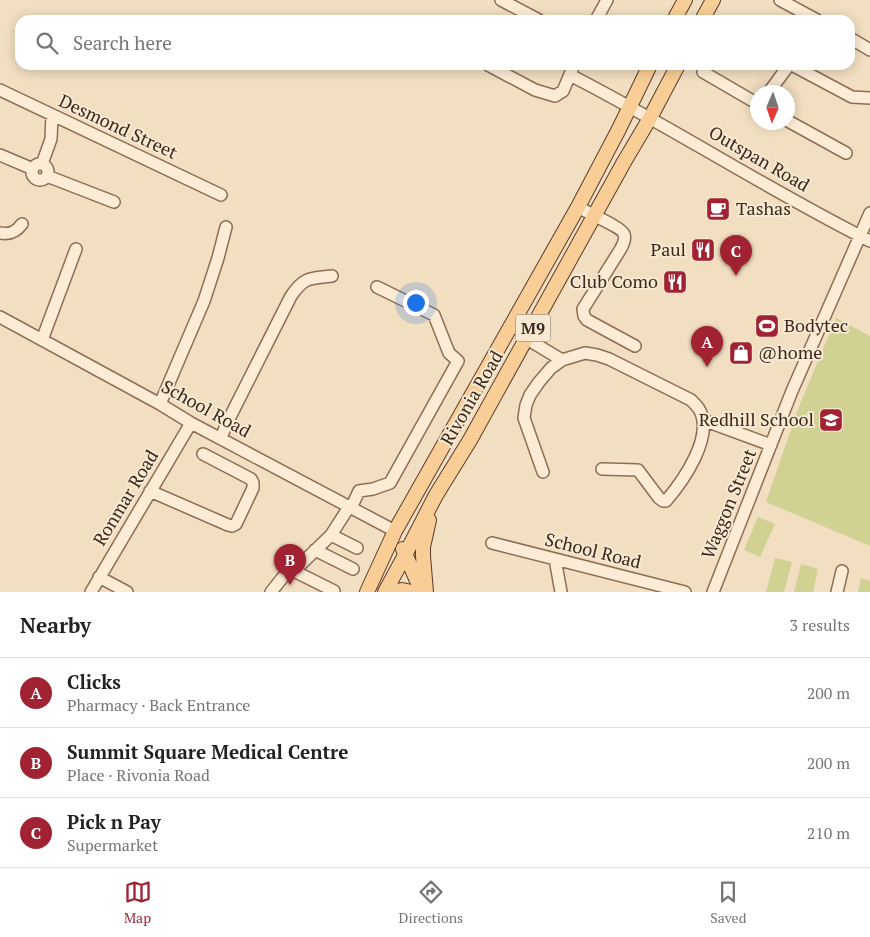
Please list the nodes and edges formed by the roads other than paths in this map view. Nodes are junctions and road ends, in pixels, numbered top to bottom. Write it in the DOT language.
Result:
graph roads {
  1 [pos="501,0"];
  2 [pos="685,0"];
  3 [pos="713,0"];
  4 [pos="780,0"];
  5 [pos="603,1"];
  6 [pos="530,15"];
  7 [pos="598,15"];
  8 [pos="677,15"];
  9 [pos="705,15"];
  10 [pos="808,15"];
  11 [pos="855,41"];
  12 [pos="870,50"];
  13 [pos="497,70"];
  14 [pos="572,70"];
  15 [pos="648,70"];
  16 [pos="675,70"];
  17 [pos="786,70"];
  18 [pos="800,70"];
  19 [pos="703,72"];
  20 [pos="775,85"];
  21 [pos="0,90"];
  22 [pos="870,98"];
  23 [pos="750,99"];
  24 [pos="630,107"];
  25 [pos="52,115"];
  26 [pos="650,118"];
  27 [pos="70,123"];
  28 [pos="795,125"];
  29 [pos="52,139"];
  30 [pos="846,154"];
  31 [pos="0,155"];
  32 [pos="37,167"];
  33 [pos="220,195"];
  34 [pos="114,202"];
  35 [pos="578,207"];
  36 [pos="870,213"];
  37 [pos="594,216"];
  38 [pos="22,224"];
  39 [pos="226,227"];
  40 [pos="0,233"];
  41 [pos="859,236"];
  42 [pos="870,241"];
  43 [pos="76,249"];
  44 [pos="332,276"];
  45 [pos="377,287"];
  46 [pos="0,317"];
  47 [pos="527,339"];
  48 [pos="42,340"];
  49 [pos="635,346"];
  50 [pos="562,360"];
  51 [pos="160,404"];
  52 [pos="703,420"];
  53 [pos="191,423"];
  54 [pos="221,438"];
  55 [pos="771,445"];
  56 [pos="203,454"];
  57 [pos="602,469"];
  58 [pos="544,472"];
  59 [pos="150,491"];
  60 [pos="436,495"];
  61 [pos="350,507"];
  62 [pos="395,531"];
  63 [pos="331,534"];
  64 [pos="492,543"];
  65 [pos="356,548"];
  66 [pos="315,550"];
  67 [pos="406,556"];
  68 [pos="555,559"];
  69 [pos="353,569"];
  70 [pos="294,570"];
  71 [pos="842,571"];
  72 [pos="99,577"];
  73 [pos="634,579"];
  74 [pos="334,591"];
  75 [pos="679,591"];
  76 [pos="91,592"];
  77 [pos="128,592"];
  78 [pos="271,592"];
  79 [pos="367,592"];
  80 [pos="385,592"];
  81 [pos="392,592"];
  82 [pos="412,592"];
  83 [pos="422,592"];
  84 [pos="426,592"];
  85 [pos="561,592"];
  86 [pos="636,592"];
  87 [pos="713,592"];
  88 [pos="837,592"];
  1 -- 6 [label="street"];
  2 -- 8 [label="main road"];
  3 -- 9 [label="main road"];
  4 -- 10 [label="street"];
  5 -- 7 [label="street"];
  11 -- 12 [label="street"];
  13 -- 14 [label="street"];
  14 -- 24 [label="street, Outspan Road"];
  15 -- 24 [label="main road, Rivonia Road / M9"];
  16 -- 26 [label="main road, Rivonia Road / M9"];
  17 -- 20 [label="street"];
  18 -- 22 [label="street"];
  19 -- 23 [label="street"];
  21 -- 25 [label="street, Desmond Street"];
  24 -- 26 [label="street, Outspan Road"];
  24 -- 35 [label="main road, Rivonia Road / M9"];
  25 -- 27 [label="street, Desmond Street"];
  25 -- 29 [label="street"];
  26 -- 37 [label="main road, Rivonia Road / M9"];
  26 -- 41 [label="street, Outspan Road"];
  27 -- 29 [label="street"];
  27 -- 33 [label="street, Desmond Street"];
  28 -- 30 [label="street"];
  29 -- 32 [label="street"];
  31 -- 32 [label="street"];
  32 -- 34 [label="street"];
  35 -- 37 [label="street"];
  35 -- 62 [label="main road, Rivonia Road / M9"];
  36 -- 41 [label="street, Waggon Street"];
  37 -- 47 [label="main road, Rivonia Road / M9"];
  37 -- 49 [label="street"];
  38 -- 40 [label="street"];
  39 -- 51 [label="street"];
  41 -- 42 [label="street, Outspan Road"];
  41 -- 55 [label="street, Waggon Street"];
  43 -- 48 [label="street"];
  44 -- 54 [label="street"];
  45 -- 61 [label="street"];
  46 -- 48 [label="street, School Road"];
  47 -- 50 [label="street"];
  47 -- 60 [label="main road, Rivonia Road / M9"];
  48 -- 51 [label="street, School Road"];
  50 -- 52 [label="street"];
  50 -- 58 [label="street"];
  51 -- 53 [label="street, School Road"];
  52 -- 55 [label="street"];
  52 -- 57 [label="street"];
  53 -- 54 [label="street, School Road"];
  53 -- 59 [label="street, Ronmar Road"];
  54 -- 61 [label="street, School Road"];
  55 -- 87 [label="street, Waggon Street"];
  56 -- 59 [label="street"];
  59 -- 72 [label="street, Ronmar Road"];
  60 -- 67 [label="main road, Rivonia Road / M9"];
  60 -- 84 [label="main road"];
  61 -- 62 [label="street, School Road"];
  61 -- 63 [label="street"];
  62 -- 67 [label="main road"];
  62 -- 79 [label="main road, Rivonia Road / M9"];
  63 -- 65 [label="street"];
  63 -- 66 [label="street"];
  64 -- 68 [label="street, School Road"];
  66 -- 69 [label="street"];
  66 -- 70 [label="street"];
  67 -- 80 [label="main road, Rivonia Road / M9"];
  67 -- 83 [label="main road"];
  68 -- 73 [label="street, School Road"];
  68 -- 85 [label="street"];
  70 -- 74 [label="street"];
  70 -- 78 [label="street"];
  71 -- 88 [label="street"];
  72 -- 76 [label="street, Ronmar Road"];
  72 -- 77 [label="street"];
  73 -- 75 [label="street, School Road"];
  73 -- 86 [label="street"];
  81 -- 82 [label="main road"];
}
